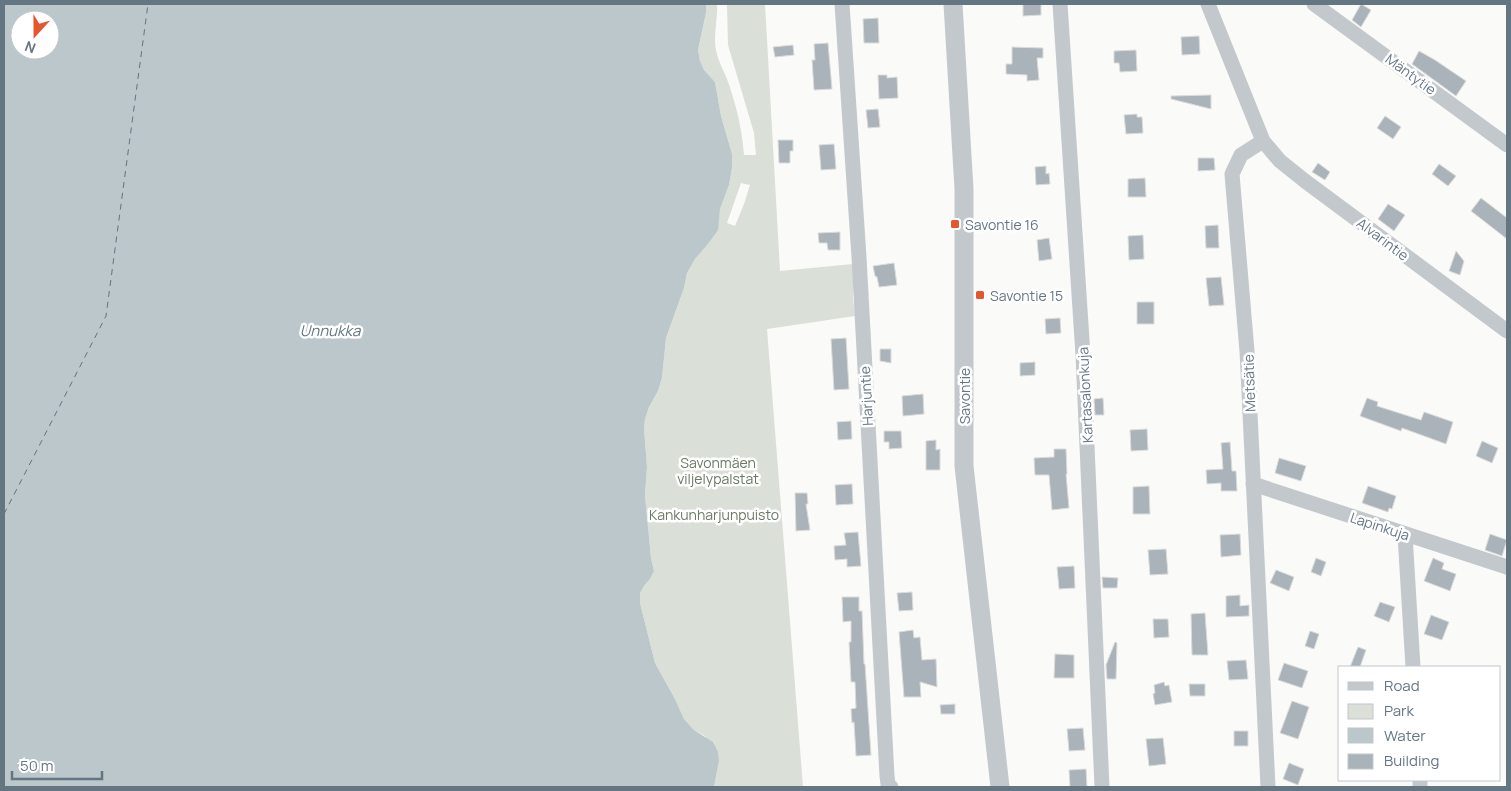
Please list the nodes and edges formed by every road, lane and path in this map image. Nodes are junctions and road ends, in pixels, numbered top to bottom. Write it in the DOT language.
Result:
graph roads {
  1 [pos="842,4"];
  2 [pos="953,4"];
  3 [pos="1060,4"];
  4 [pos="1208,4"];
  5 [pos="1314,4"];
  6 [pos="1263,141"];
  7 [pos="1507,144"];
  8 [pos="1507,331"];
  9 [pos="1253,484"];
  10 [pos="1406,535"];
  11 [pos="1507,566"];
  12 [pos="1413,666"];
  13 [pos="891,787"];
  14 [pos="990,787"];
  15 [pos="1000,787"];
  16 [pos="1102,787"];
  17 [pos="1268,787"];
  1 -- 13 [label="street, Harjuntie"];
  2 -- 15 [label="street, Savontie"];
  3 -- 16 [label="street, Kartasalonkuja"];
  4 -- 6 [label="street"];
  5 -- 7 [label="street, Mäntytie"];
  6 -- 8 [label="street, Alvarintie"];
  6 -- 9 [label="street, Metsätie"];
  9 -- 10 [label="street, Lapinkuja"];
  9 -- 17 [label="street, Metsätie"];
  10 -- 11 [label="street, Lapinkuja"];
  10 -- 12 [label="street"];
  14 -- 15 [label="street"];
}
